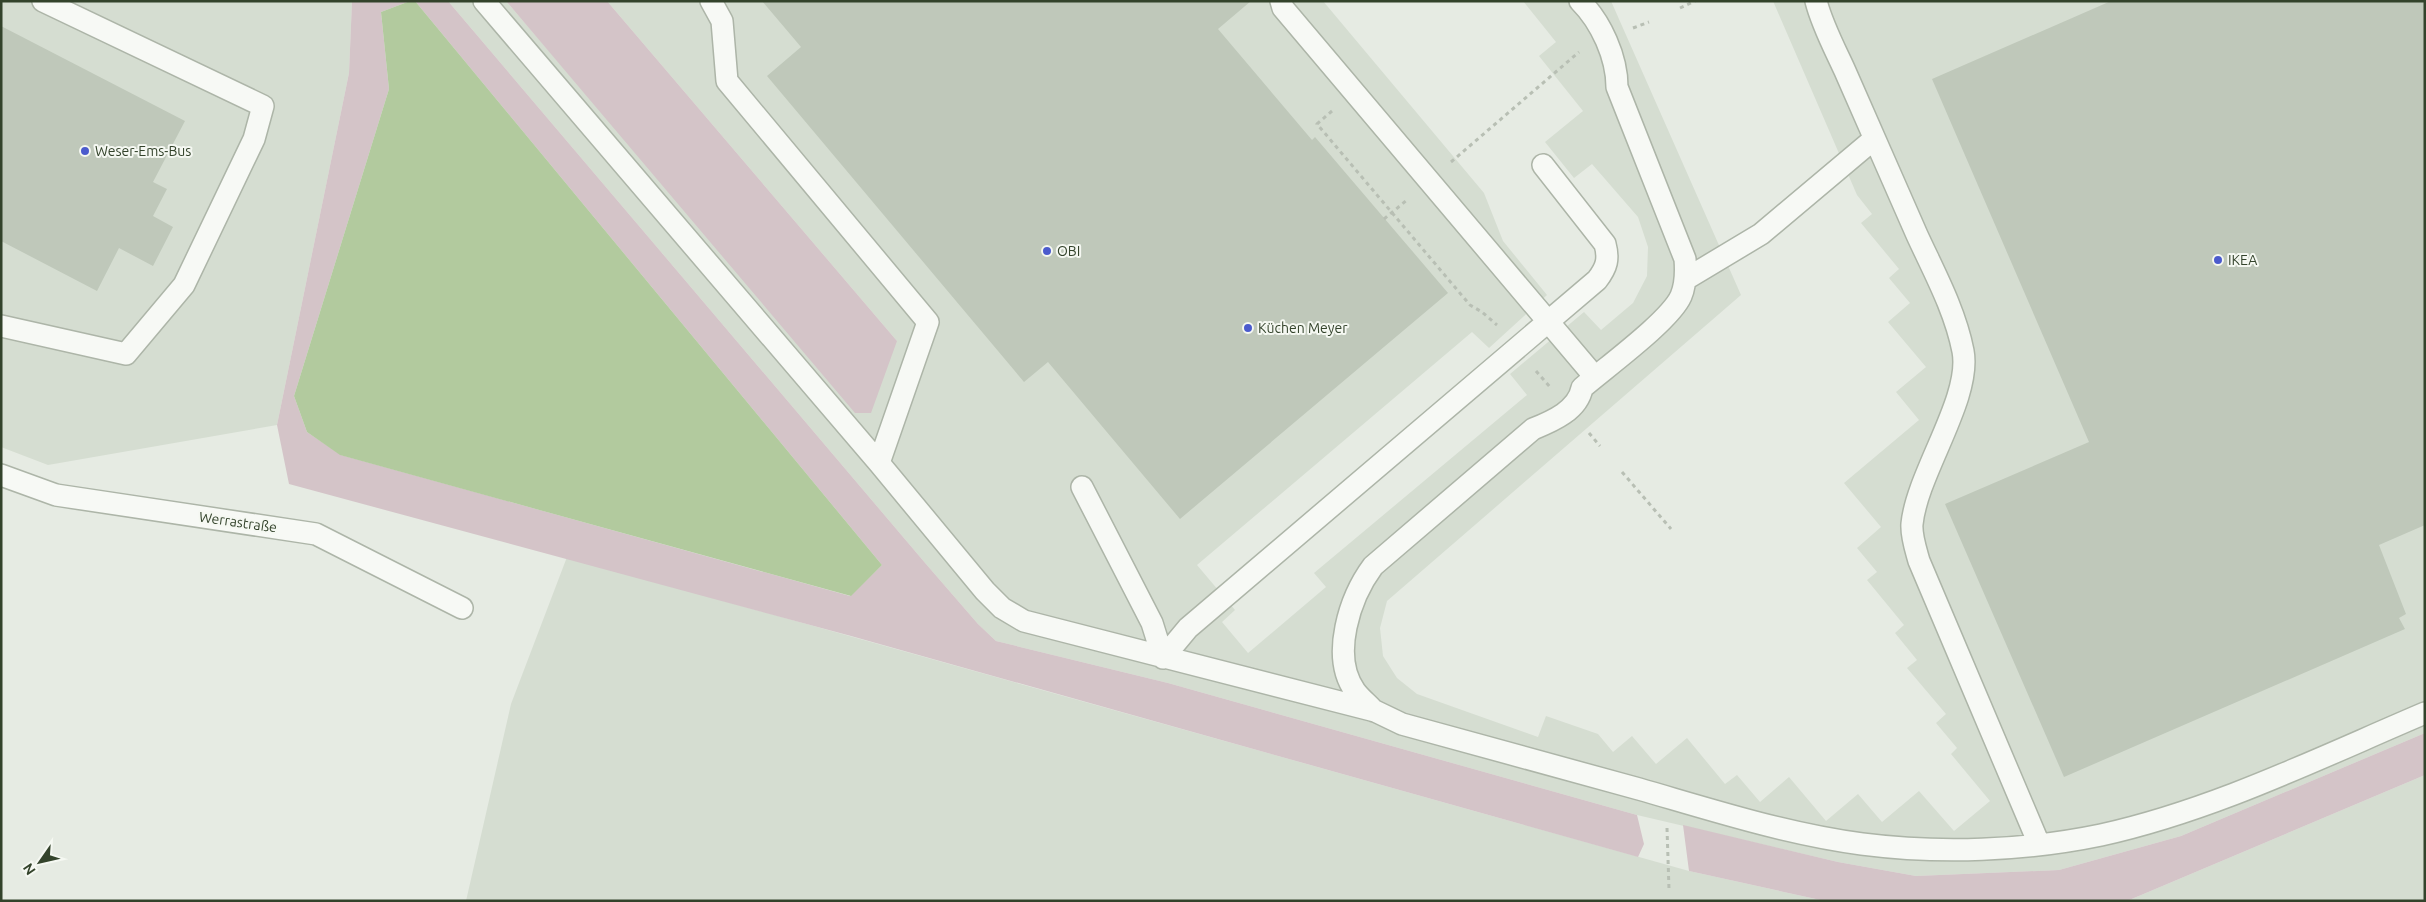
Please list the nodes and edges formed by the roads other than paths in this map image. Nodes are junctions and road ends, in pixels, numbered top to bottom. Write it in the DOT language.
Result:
graph roads {
  1 [pos="43,1"];
  2 [pos="484,1"];
  3 [pos="711,1"];
  4 [pos="1281,1"];
  5 [pos="1580,1"];
  6 [pos="1816,1"];
  7 [pos="1874,139"];
  8 [pos="1543,166"];
  9 [pos="1686,279"];
  10 [pos="1547,320"];
  11 [pos="1,326"];
  12 [pos="1595,377"];
  13 [pos="879,463"];
  14 [pos="1,475"];
  15 [pos="1082,487"];
  16 [pos="462,608"];
  17 [pos="1163,658"];
  18 [pos="1374,711"];
  19 [pos="2425,713"];
  20 [pos="2039,844"];
  1 -- 11 [label="lane"];
  2 -- 13 [label="lane"];
  3 -- 13 [label="lane"];
  4 -- 10 [label="lane"];
  5 -- 9 [label="lane"];
  6 -- 7 [label="lane"];
  7 -- 9 [label="lane"];
  7 -- 20 [label="lane"];
  8 -- 10 [label="lane"];
  9 -- 12 [label="lane"];
  10 -- 12 [label="lane"];
  10 -- 17 [label="lane"];
  12 -- 18 [label="lane"];
  13 -- 17 [label="lane"];
  14 -- 16 [label="lane, Werrastraße"];
  15 -- 17 [label="lane"];
  17 -- 18 [label="lane"];
  18 -- 20 [label="lane"];
  19 -- 20 [label="lane"];
}
